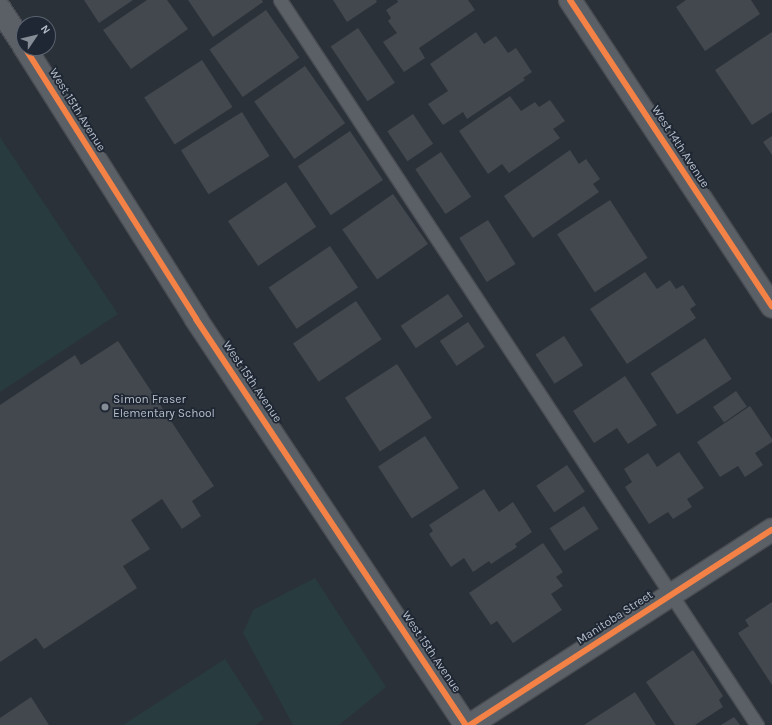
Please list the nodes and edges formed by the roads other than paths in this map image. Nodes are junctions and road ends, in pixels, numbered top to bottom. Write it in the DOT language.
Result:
graph roads {
  1 [pos="280,0"];
  2 [pos="570,0"];
  3 [pos="0,8"];
  4 [pos="16,34"];
  5 [pos="30,56"];
  6 [pos="772,306"];
  7 [pos="772,530"];
  8 [pos="671,595"];
  9 [pos="466,725"];
  10 [pos="470,725"];
  11 [pos="758,725"];
  1 -- 8 [label="lane"];
  2 -- 6 [label="street, West 14th Avenue"];
  3 -- 4 [label="street, West 15th Avenue"];
  5 -- 9 [label="street, West 15th Avenue"];
  7 -- 8 [label="street, Manitoba Street"];
  8 -- 10 [label="street, Manitoba Street"];
  8 -- 11 [label="lane"];
}
